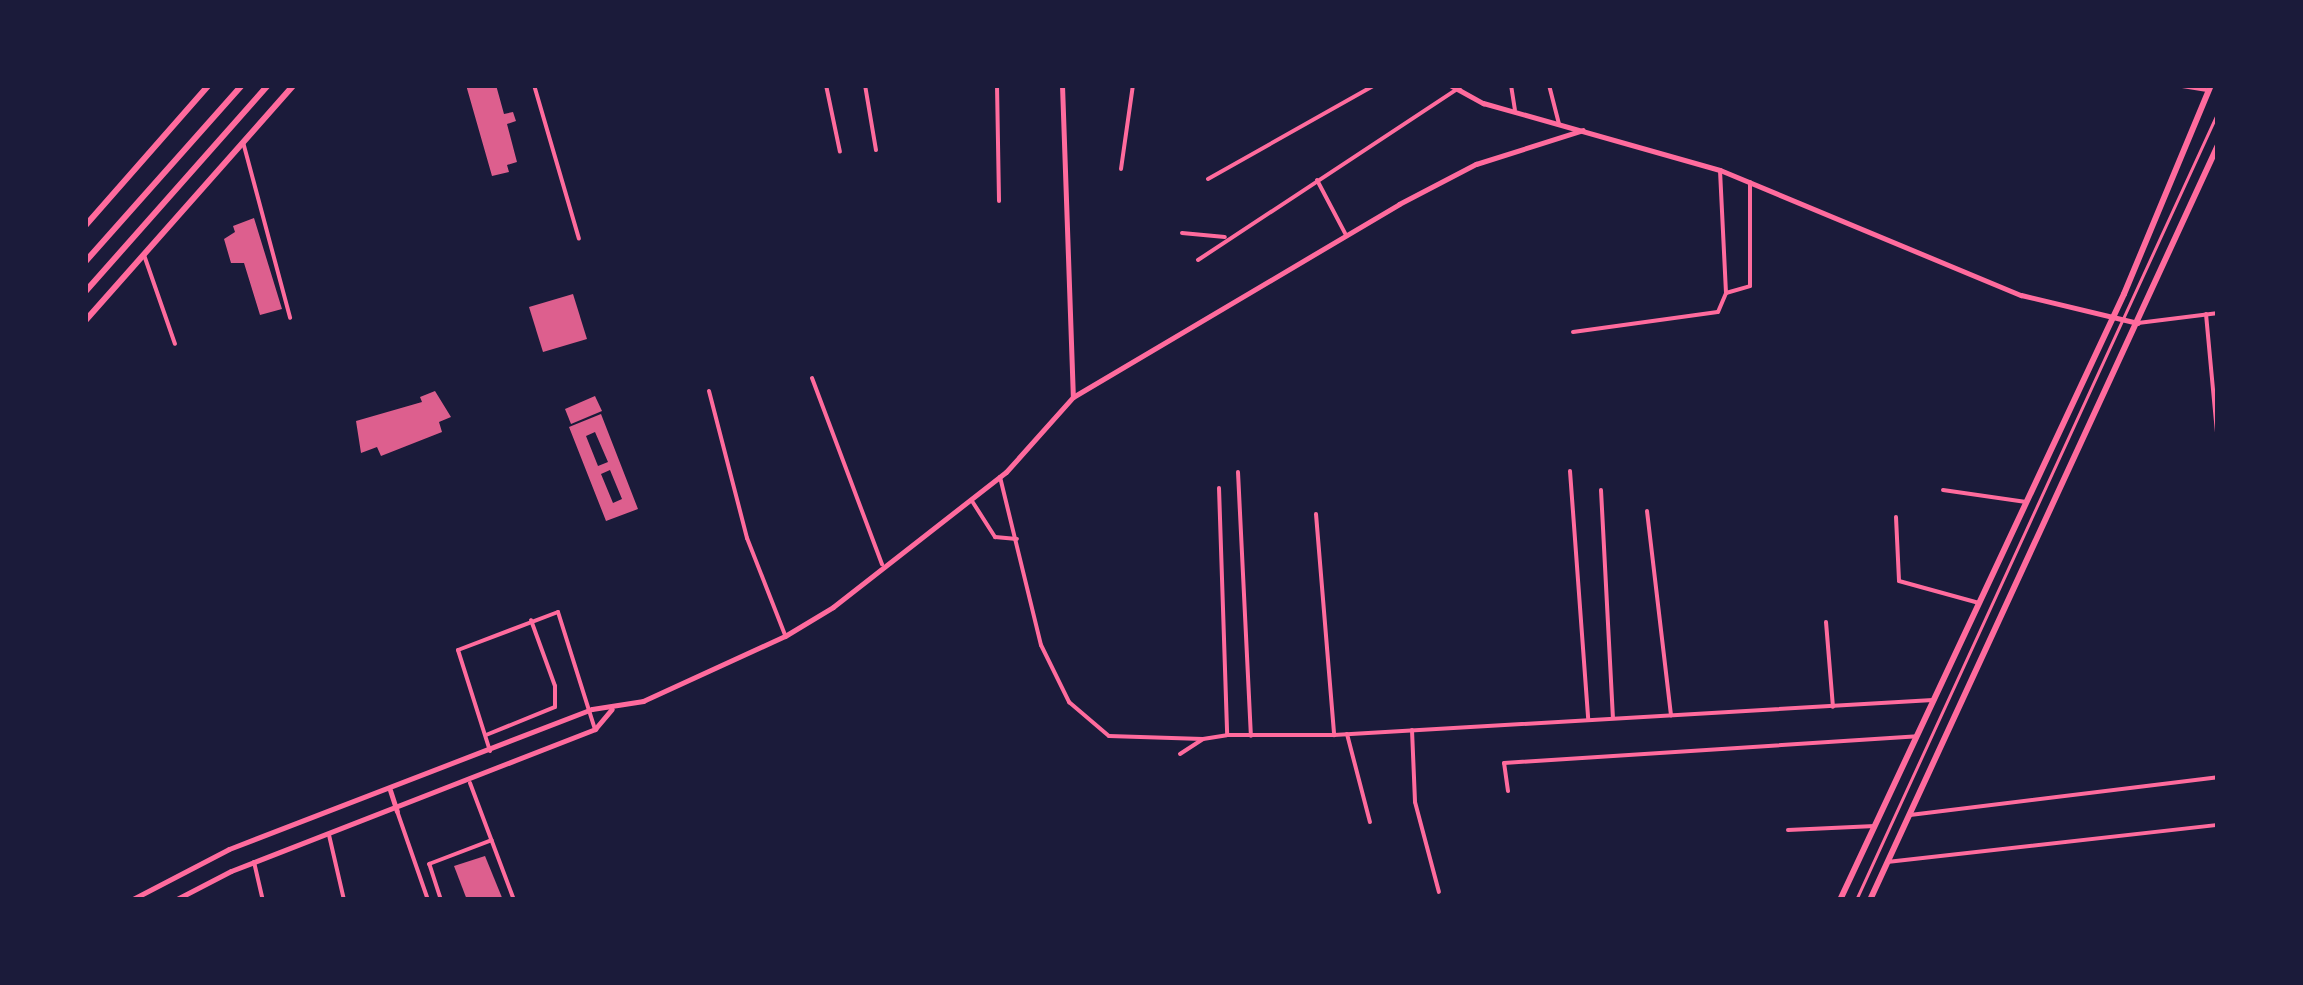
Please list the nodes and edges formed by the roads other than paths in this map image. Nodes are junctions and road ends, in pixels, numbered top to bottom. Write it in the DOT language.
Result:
graph roads {
  1 [pos="209,85"];
  2 [pos="242,85"];
  3 [pos="268,85"];
  4 [pos="294,85"];
  5 [pos="534,85"];
  6 [pos="826,85"];
  7 [pos="864,85"];
  8 [pos="996,85"];
  9 [pos="1062,85"];
  10 [pos="1132,85"];
  11 [pos="1375,85"];
  12 [pos="1450,85"];
  13 [pos="1512,85"];
  14 [pos="1548,85"];
  15 [pos="2176,85"];
  16 [pos="1463,88"];
  17 [pos="2210,88"];
  18 [pos="1516,112"];
  19 [pos="2218,112"];
  20 [pos="1559,124"];
  21 [pos="1583,130"];
  22 [pos="243,142"];
  23 [pos="2218,145"];
  24 [pos="876,150"];
  25 [pos="840,152"];
  26 [pos="1121,169"];
  27 [pos="1720,170"];
  28 [pos="1208,179"];
  29 [pos="1317,180"];
  30 [pos="1750,182"];
  31 [pos="999,200"];
  32 [pos="85,226"];
  33 [pos="1182,233"];
  34 [pos="1346,235"];
  35 [pos="1225,237"];
  36 [pos="579,239"];
  37 [pos="144,254"];
  38 [pos="1198,260"];
  39 [pos="85,262"];
  40 [pos="2218,272"];
  41 [pos="85,292"];
  42 [pos="1726,293"];
  43 [pos="2218,302"];
  44 [pos="2218,313"];
  45 [pos="2206,314"];
  46 [pos="2113,317"];
  47 [pos="290,318"];
  48 [pos="2124,320"];
  49 [pos="85,321"];
  50 [pos="2138,324"];
  51 [pos="1573,332"];
  52 [pos="175,344"];
  53 [pos="812,378"];
  54 [pos="708,392"];
  55 [pos="1072,397"];
  56 [pos="2218,444"];
  57 [pos="1238,472"];
  58 [pos="1570,472"];
  59 [pos="1000,477"];
  60 [pos="1219,488"];
  61 [pos="1601,490"];
  62 [pos="1943,490"];
  63 [pos="972,499"];
  64 [pos="2026,502"];
  65 [pos="1647,511"];
  66 [pos="1316,514"];
  67 [pos="1896,517"];
  68 [pos="1018,539"];
  69 [pos="882,564"];
  70 [pos="1979,603"];
  71 [pos="531,620"];
  72 [pos="1826,622"];
  73 [pos="785,636"];
  74 [pos="1934,700"];
  75 [pos="1833,706"];
  76 [pos="612,709"];
  77 [pos="592,710"];
  78 [pos="1671,716"];
  79 [pos="1588,718"];
  80 [pos="1613,718"];
  81 [pos="594,729"];
  82 [pos="1412,729"];
  83 [pos="1347,734"];
  84 [pos="1227,735"];
  85 [pos="1334,735"];
  86 [pos="484,736"];
  87 [pos="1251,736"];
  88 [pos="1917,736"];
  89 [pos="1202,739"];
  90 [pos="490,752"];
  91 [pos="1180,754"];
  92 [pos="2218,777"];
  93 [pos="470,783"];
  94 [pos="390,790"];
  95 [pos="1508,790"];
  96 [pos="397,811"];
  97 [pos="1910,815"];
  98 [pos="1370,822"];
  99 [pos="2218,825"];
  100 [pos="1875,826"];
  101 [pos="1788,830"];
  102 [pos="329,835"];
  103 [pos="492,840"];
  104 [pos="254,862"];
  105 [pos="1888,862"];
  106 [pos="1439,892"];
  107 [pos="131,900"];
  108 [pos="175,900"];
  109 [pos="263,900"];
  110 [pos="344,900"];
  111 [pos="428,900"];
  112 [pos="441,900"];
  113 [pos="514,900"];
  114 [pos="1840,900"];
  115 [pos="1856,900"];
  116 [pos="1870,900"];
  1 -- 32 [label="main road"];
  2 -- 39 [label="main road"];
  3 -- 41 [label="main road"];
  4 -- 22 [label="main road"];
  5 -- 36 [label="street"];
  6 -- 25 [label="street"];
  7 -- 24 [label="street"];
  8 -- 31 [label="street"];
  9 -- 55 [label="street"];
  10 -- 26 [label="street"];
  11 -- 28 [label="street"];
  12 -- 16 [label="street"];
  13 -- 18 [label="street"];
  14 -- 20 [label="street"];
  15 -- 17 [label="street"];
  16 -- 18 [label="street"];
  16 -- 29 [label="street"];
  17 -- 46 [label="main road"];
  18 -- 20 [label="street"];
  19 -- 48 [label="lane"];
  20 -- 21 [label="street"];
  21 -- 27 [label="street"];
  21 -- 34 [label="street"];
  22 -- 37 [label="main road"];
  22 -- 47 [label="street"];
  23 -- 50 [label="main road"];
  27 -- 30 [label="street"];
  27 -- 42 [label="street"];
  29 -- 34 [label="street"];
  29 -- 35 [label="street"];
  30 -- 42 [label="street"];
  30 -- 46 [label="street"];
  33 -- 35 [label="street"];
  34 -- 55 [label="street"];
  35 -- 38 [label="street"];
  37 -- 49 [label="main road"];
  37 -- 52 [label="street"];
  40 -- 43 [label="street"];
  42 -- 51 [label="street"];
  44 -- 45 [label="street"];
  45 -- 50 [label="street"];
  45 -- 56 [label="street"];
  46 -- 48 [label="street"];
  46 -- 64 [label="main road"];
  48 -- 50 [label="street"];
  48 -- 115 [label="lane"];
  50 -- 97 [label="main road"];
  53 -- 69 [label="street"];
  54 -- 73 [label="street"];
  55 -- 59 [label="street"];
  57 -- 87 [label="street"];
  58 -- 79 [label="street"];
  59 -- 63 [label="street"];
  59 -- 68 [label="street"];
  60 -- 84 [label="street"];
  61 -- 80 [label="street"];
  62 -- 64 [label="street"];
  63 -- 68 [label="street"];
  63 -- 69 [label="street"];
  64 -- 70 [label="main road"];
  65 -- 78 [label="street"];
  66 -- 85 [label="street"];
  67 -- 70 [label="street"];
  68 -- 89 [label="street"];
  69 -- 73 [label="street"];
  70 -- 74 [label="main road"];
  71 -- 77 [label="street"];
  71 -- 86 [label="street"];
  71 -- 86 [label="street"];
  72 -- 75 [label="street"];
  73 -- 76 [label="street"];
  74 -- 75 [label="street"];
  74 -- 88 [label="main road"];
  75 -- 78 [label="street"];
  76 -- 77 [label="street"];
  76 -- 81 [label="street"];
  77 -- 81 [label="street"];
  77 -- 90 [label="street"];
  78 -- 80 [label="street"];
  79 -- 80 [label="street"];
  79 -- 82 [label="street"];
  81 -- 93 [label="street"];
  82 -- 83 [label="street"];
  82 -- 106 [label="street"];
  83 -- 85 [label="street"];
  83 -- 98 [label="street"];
  84 -- 87 [label="street"];
  84 -- 89 [label="street"];
  85 -- 87 [label="street"];
  86 -- 90 [label="street"];
  88 -- 95 [label="street"];
  88 -- 100 [label="main road"];
  89 -- 91 [label="street"];
  90 -- 94 [label="street"];
  92 -- 97 [label="street"];
  93 -- 96 [label="street"];
  93 -- 103 [label="street"];
  94 -- 96 [label="street"];
  94 -- 107 [label="street"];
  96 -- 102 [label="street"];
  96 -- 111 [label="street"];
  97 -- 105 [label="main road"];
  99 -- 105 [label="street"];
  100 -- 101 [label="street"];
  100 -- 114 [label="main road"];
  102 -- 104 [label="street"];
  102 -- 110 [label="street"];
  103 -- 112 [label="street"];
  103 -- 113 [label="street"];
  104 -- 108 [label="street"];
  104 -- 109 [label="street"];
  105 -- 116 [label="main road"];
}
